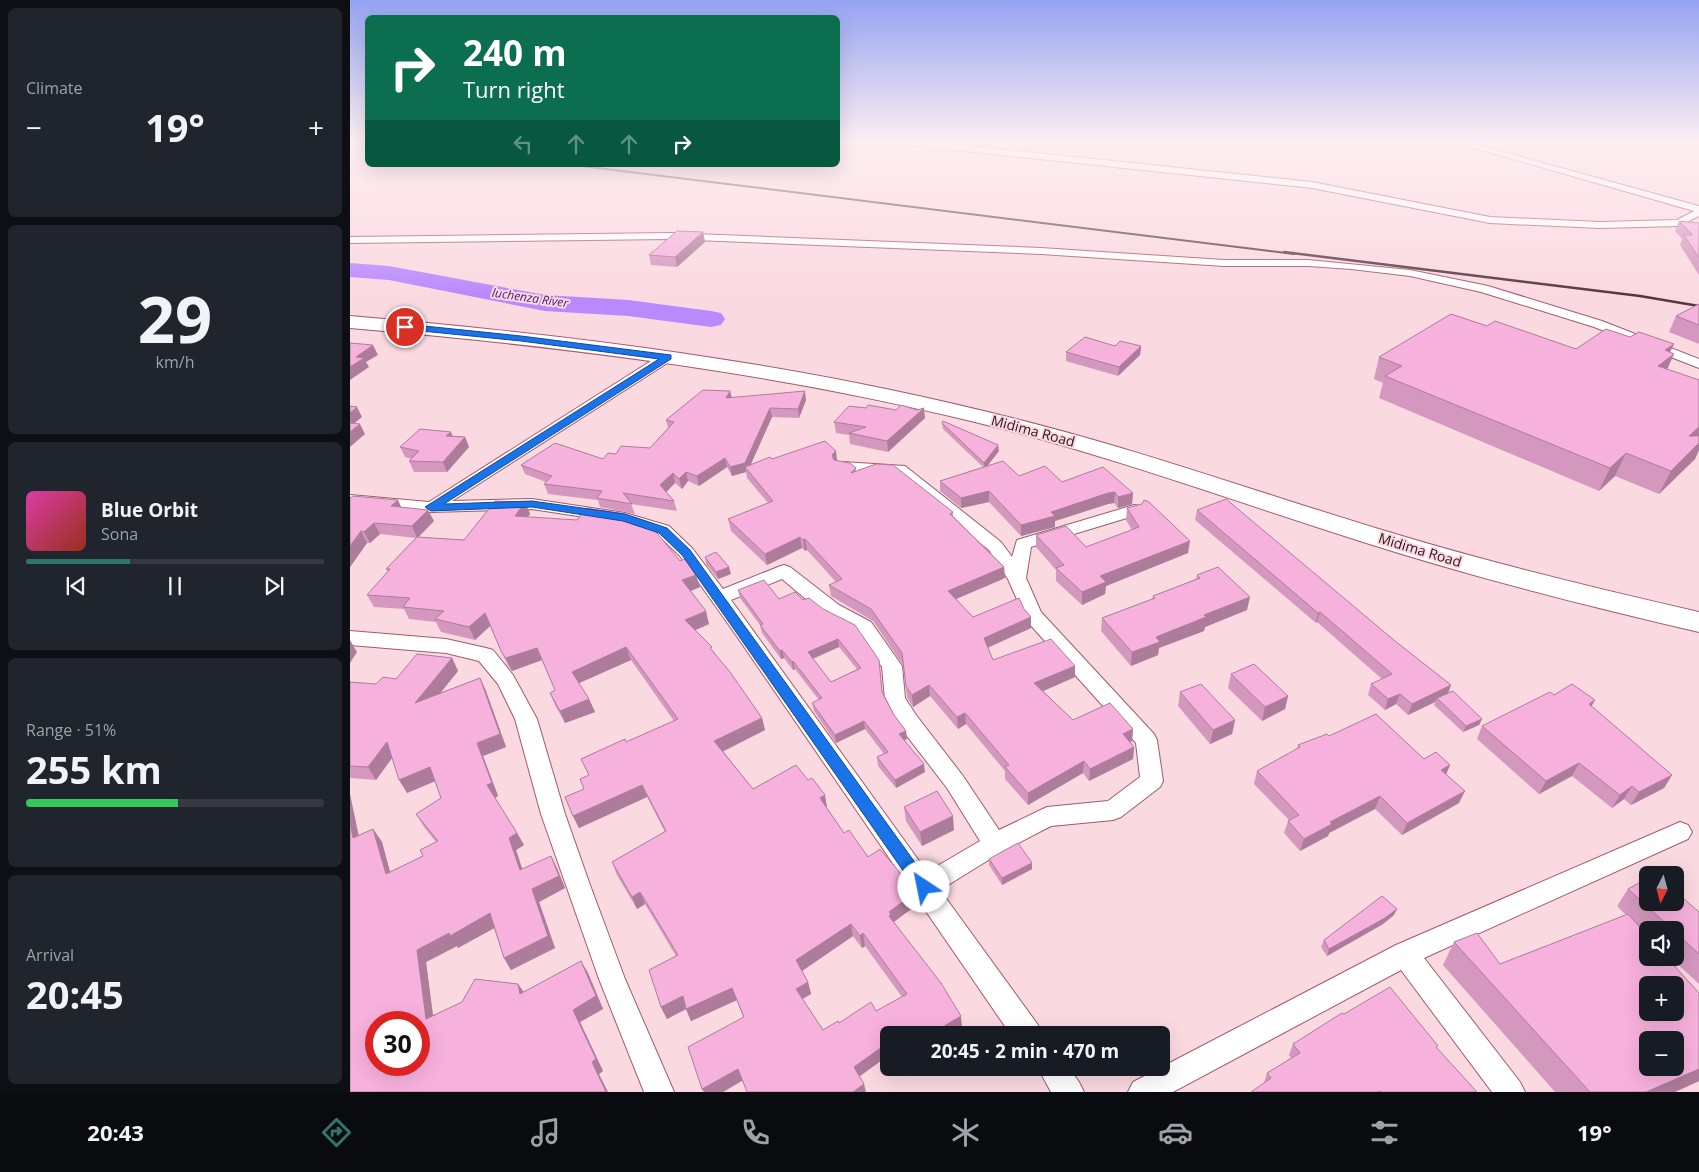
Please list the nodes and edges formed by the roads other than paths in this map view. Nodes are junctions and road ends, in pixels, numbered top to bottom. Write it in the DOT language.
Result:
graph roads {
  1 [pos="1352,193"];
  2 [pos="1636,193"];
  3 [pos="1699,211"];
  4 [pos="350,240"];
  5 [pos="350,322"];
  6 [pos="668,357"];
  7 [pos="1699,364"];
  8 [pos="843,467"];
  9 [pos="350,500"];
  10 [pos="431,507"];
  11 [pos="1134,510"];
  12 [pos="1017,578"];
  13 [pos="718,598"];
  14 [pos="1699,622"];
  15 [pos="350,638"];
  16 [pos="1680,832"];
  17 [pos="995,844"];
  18 [pos="924,887"];
  19 [pos="1405,954"];
  20 [pos="1022,1026"];
  21 [pos="1058,1076"];
  22 [pos="659,1092"];
  23 [pos="1069,1092"];
  24 [pos="1143,1092"];
  25 [pos="1510,1092"];
  1 -- 3 [label="street"];
  2 -- 3 [label="street"];
  4 -- 7 [label="street"];
  5 -- 6 [label="main road, Midima Road"];
  6 -- 10 [label="street"];
  6 -- 14 [label="main road, Midima Road"];
  8 -- 12 [label="street"];
  9 -- 10 [label="street"];
  10 -- 13 [label="street"];
  11 -- 12 [label="street"];
  12 -- 17 [label="street"];
  13 -- 17 [label="street"];
  13 -- 18 [label="street"];
  15 -- 22 [label="street"];
  16 -- 19 [label="street"];
  17 -- 18 [label="street"];
  18 -- 20 [label="street"];
  19 -- 24 [label="street"];
  19 -- 25 [label="street"];
  21 -- 23 [label="street"];
}
